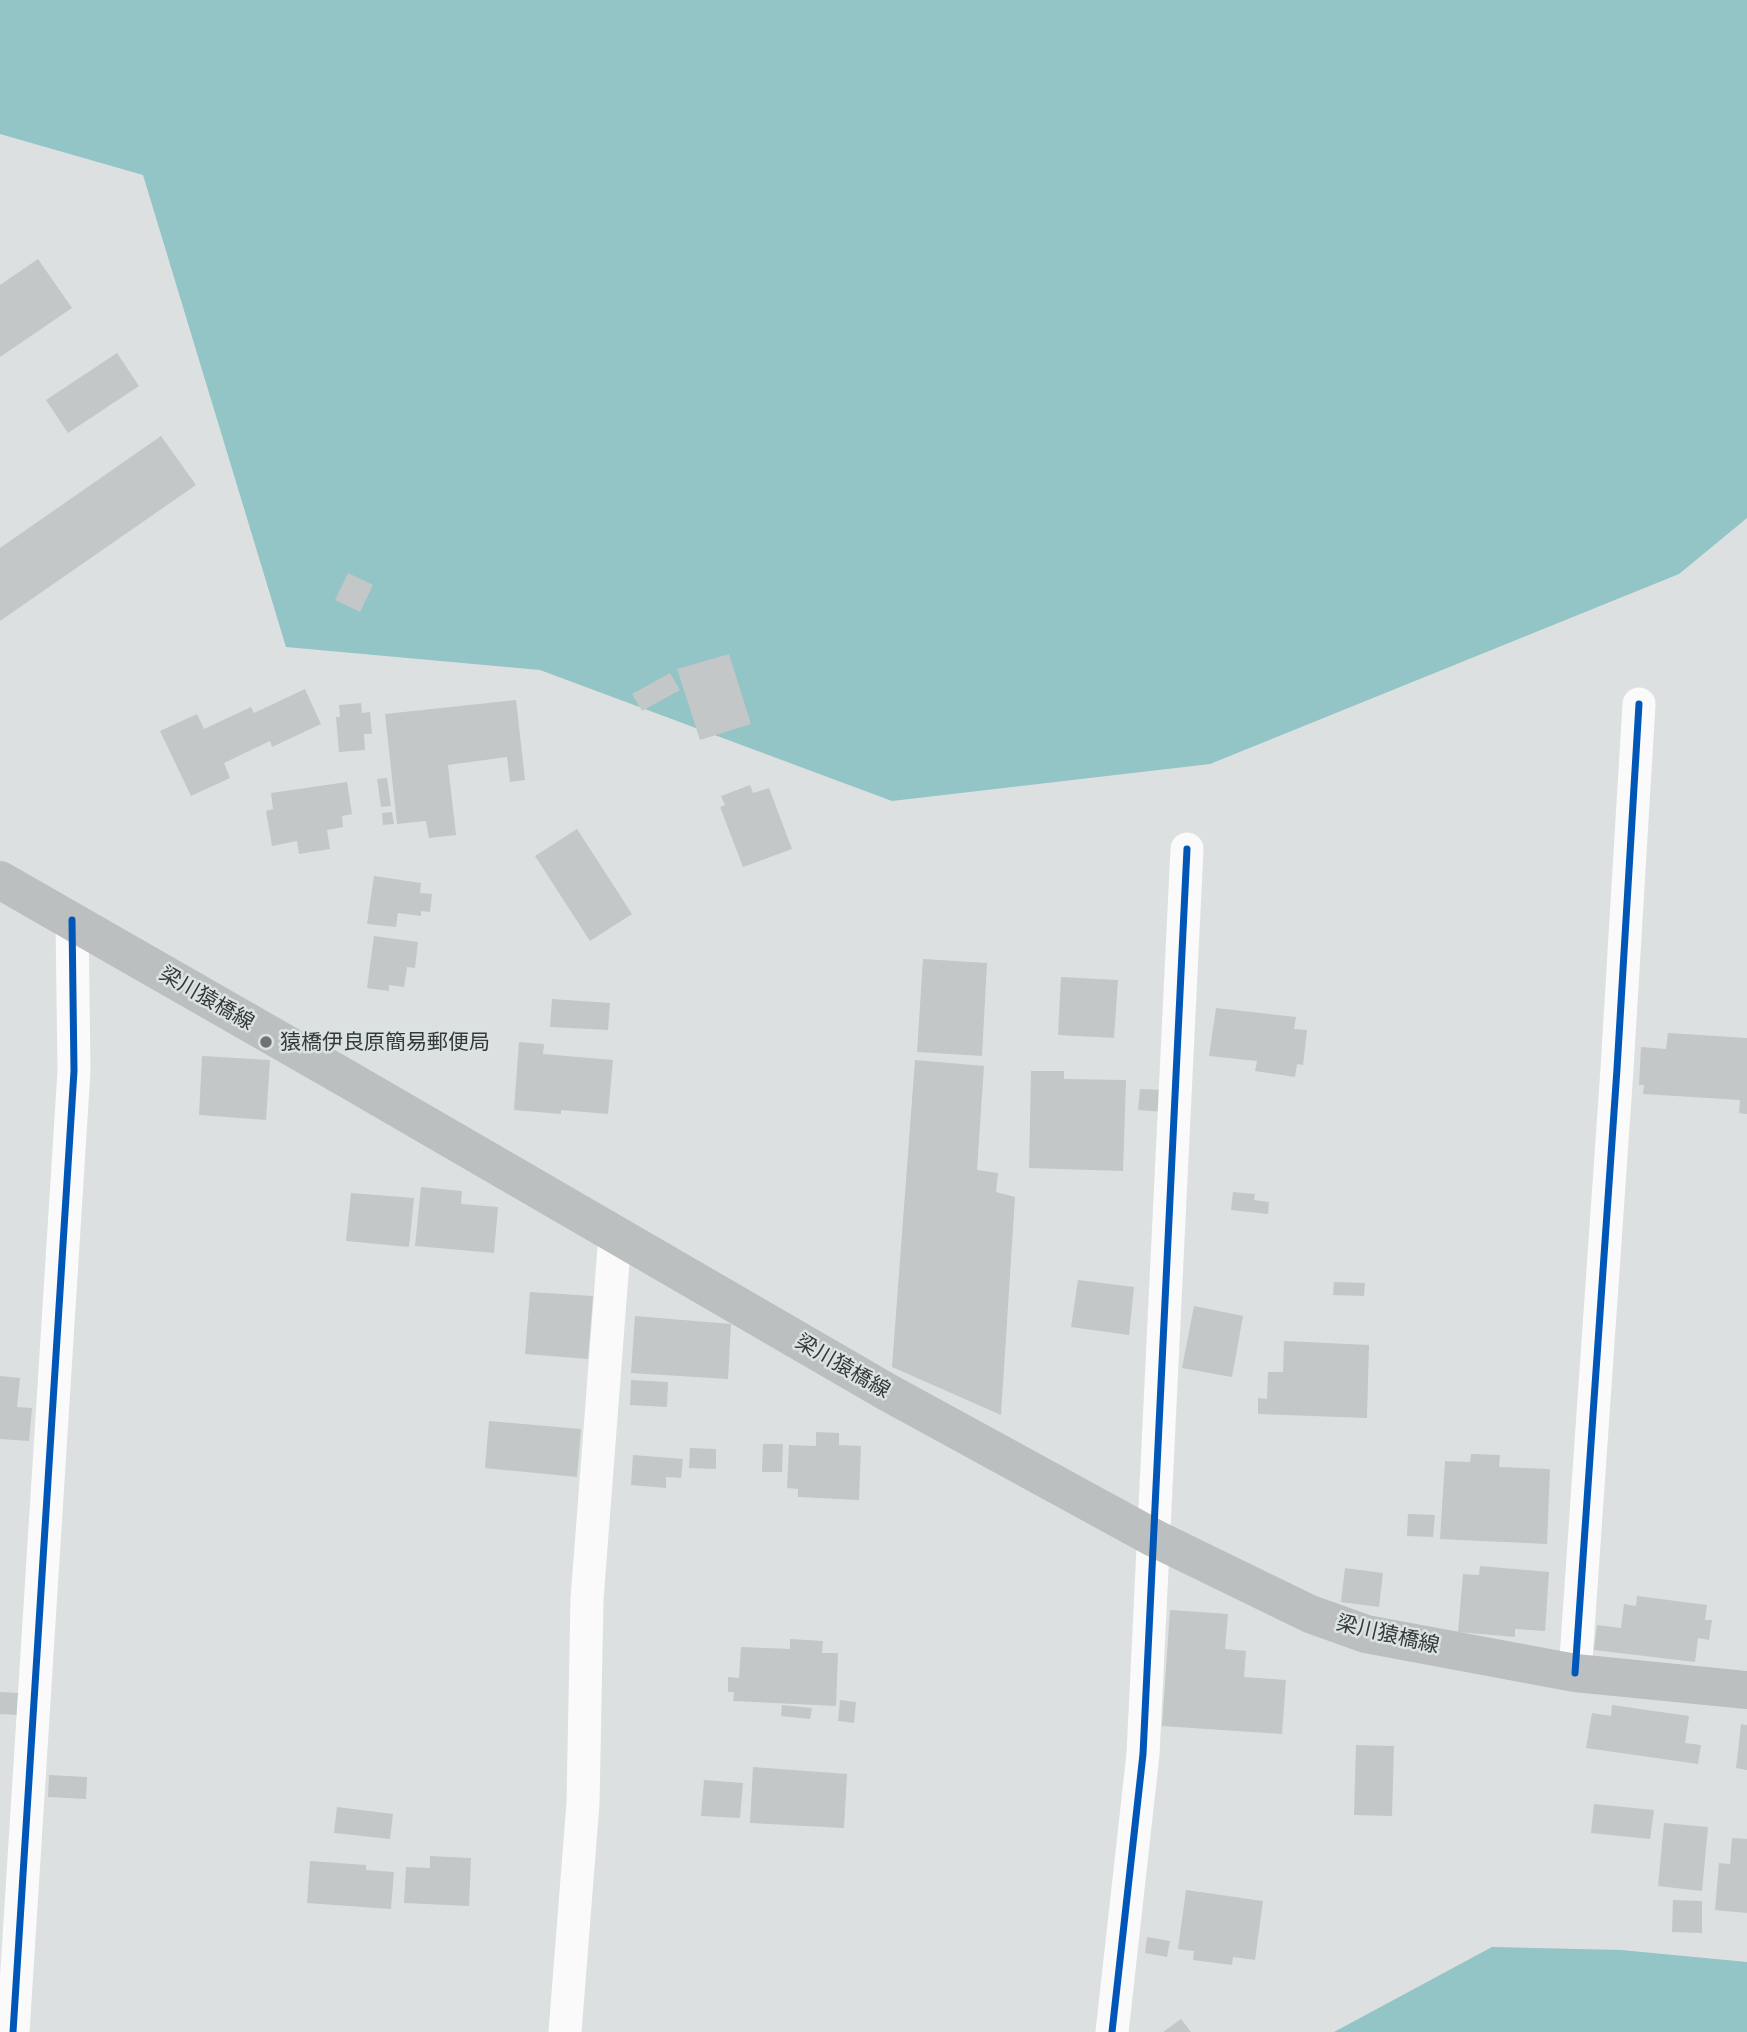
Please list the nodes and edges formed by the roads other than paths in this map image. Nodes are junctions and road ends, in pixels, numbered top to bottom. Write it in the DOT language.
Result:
graph roads {
  1 [pos="1639,704"];
  2 [pos="1187,849"];
  3 [pos="0,880"];
  4 [pos="72,920"];
  5 [pos="615,1235"];
  6 [pos="1154,1538"];
  7 [pos="1575,1673"];
  8 [pos="1747,1690"];
  9 [pos="13,2032"];
  10 [pos="565,2032"];
  11 [pos="1112,2032"];
  1 -- 7 [label="street"];
  2 -- 6 [label="street"];
  3 -- 4 [label="main road, 梁川猿橋線"];
  4 -- 5 [label="main road, 梁川猿橋線"];
  4 -- 9 [label="street"];
  5 -- 6 [label="main road, 梁川猿橋線"];
  5 -- 10 [label="street"];
  6 -- 7 [label="main road, 梁川猿橋線"];
  6 -- 11 [label="street"];
  7 -- 8 [label="main road, 梁川猿橋線"];
}
